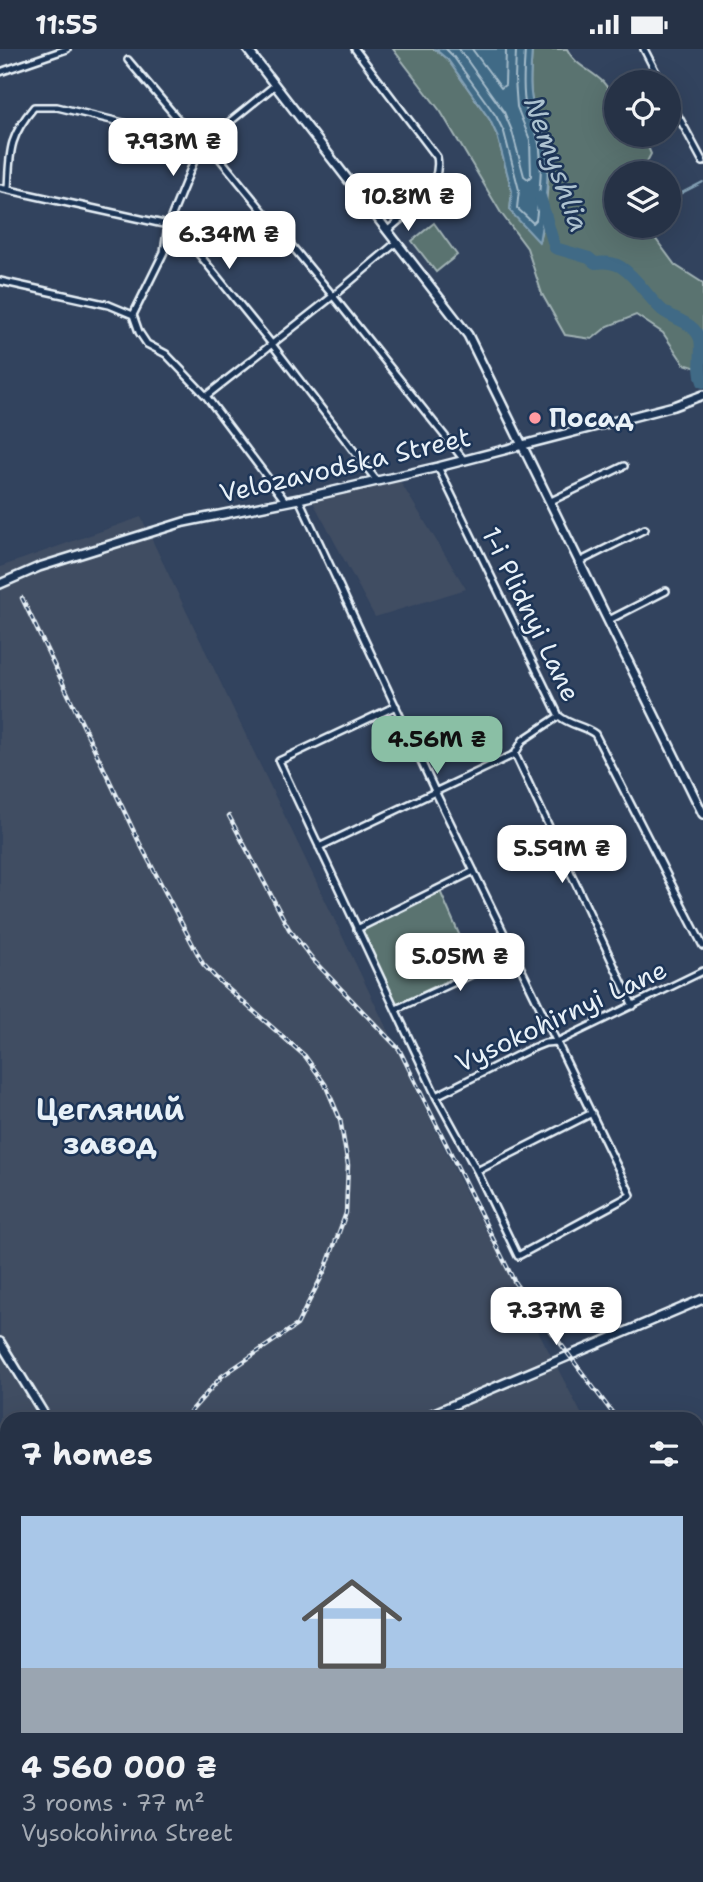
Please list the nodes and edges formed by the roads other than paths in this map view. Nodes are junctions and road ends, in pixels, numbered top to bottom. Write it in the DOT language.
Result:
graph roads {
  1 [pos="67,49"];
  2 [pos="247,49"];
  3 [pos="355,49"];
  4 [pos="644,49"];
  5 [pos="128,60"];
  6 [pos="655,70"];
  7 [pos="0,72"];
  8 [pos="274,86"];
  9 [pos="681,121"];
  10 [pos="200,146"];
  11 [pos="703,162"];
  12 [pos="0,188"];
  13 [pos="8,189"];
  14 [pos="168,225"];
  15 [pos="388,230"];
  16 [pos="397,242"];
  17 [pos="0,281"];
  18 [pos="333,296"];
  19 [pos="133,315"];
  20 [pos="271,343"];
  21 [pos="703,395"];
  22 [pos="206,396"];
  23 [pos="523,445"];
  24 [pos="464,460"];
  25 [pos="624,466"];
  26 [pos="438,467"];
  27 [pos="377,481"];
  28 [pos="299,499"];
  29 [pos="551,501"];
  30 [pos="286,502"];
  31 [pos="645,529"];
  32 [pos="581,561"];
  33 [pos="0,584"];
  34 [pos="666,591"];
  35 [pos="609,620"];
  36 [pos="396,706"];
  37 [pos="559,716"];
  38 [pos="515,754"];
  39 [pos="435,791"];
  40 [pos="703,814"];
  41 [pos="319,846"];
  42 [pos="474,871"];
  43 [pos="357,929"];
  44 [pos="703,946"];
  45 [pos="514,955"];
  46 [pos="703,971"];
  47 [pos="633,1006"];
  48 [pos="396,1009"];
  49 [pos="557,1042"];
  50 [pos="436,1096"];
  51 [pos="592,1113"];
  52 [pos="477,1171"];
  53 [pos="703,1299"];
  54 [pos="0,1342"];
  55 [pos="43,1412"];
  56 [pos="437,1412"];
  1 -- 7 [label="street"];
  2 -- 8 [label="street"];
  3 -- 15 [label="street"];
  4 -- 6 [label="street"];
  5 -- 10 [label="street"];
  8 -- 10 [label="street"];
  8 -- 15 [label="street"];
  9 -- 11 [label="street"];
  10 -- 13 [label="street"];
  10 -- 14 [label="street"];
  10 -- 18 [label="street"];
  12 -- 13 [label="street"];
  13 -- 14 [label="street"];
  14 -- 19 [label="street"];
  14 -- 20 [label="street"];
  15 -- 16 [label="street"];
  16 -- 18 [label="street"];
  16 -- 23 [label="street"];
  17 -- 19 [label="street"];
  18 -- 20 [label="street"];
  18 -- 24 [label="street"];
  19 -- 22 [label="street"];
  20 -- 22 [label="street"];
  20 -- 27 [label="street"];
  21 -- 23 [label="street, Velozavodska Street"];
  22 -- 30 [label="street"];
  23 -- 24 [label="street, Velozavodska Street"];
  23 -- 29 [label="street"];
  24 -- 26 [label="street, Velozavodska Street"];
  25 -- 29 [label="street"];
  26 -- 27 [label="street, Velozavodska Street"];
  26 -- 37 [label="street, 1-i Plidnyi Lane"];
  27 -- 28 [label="street, Velozavodska Street"];
  28 -- 30 [label="street, Velozavodska Street"];
  28 -- 36 [label="street"];
  29 -- 32 [label="street"];
  30 -- 33 [label="street, Velozavodska Street"];
  31 -- 32 [label="street"];
  32 -- 35 [label="street"];
  34 -- 35 [label="street"];
  35 -- 40 [label="street"];
  36 -- 39 [label="street"];
  36 -- 41 [label="street"];
  37 -- 38 [label="street"];
  37 -- 44 [label="street, 1-i Plidnyi Lane"];
  38 -- 39 [label="street"];
  38 -- 47 [label="street"];
  39 -- 41 [label="street"];
  39 -- 42 [label="street"];
  41 -- 43 [label="street"];
  42 -- 43 [label="street"];
  42 -- 45 [label="street"];
  43 -- 48 [label="street"];
  45 -- 48 [label="street"];
  45 -- 49 [label="street"];
  46 -- 47 [label="street, Vysokohirnyi Lane"];
  47 -- 49 [label="street, Vysokohirnyi Lane"];
  48 -- 50 [label="street"];
  49 -- 50 [label="street, Vysokohirnyi Lane"];
  49 -- 51 [label="street"];
  50 -- 52 [label="street"];
  51 -- 52 [label="street"];
  51 -- 52 [label="street"];
  53 -- 56 [label="street"];
  54 -- 55 [label="street"];
}
